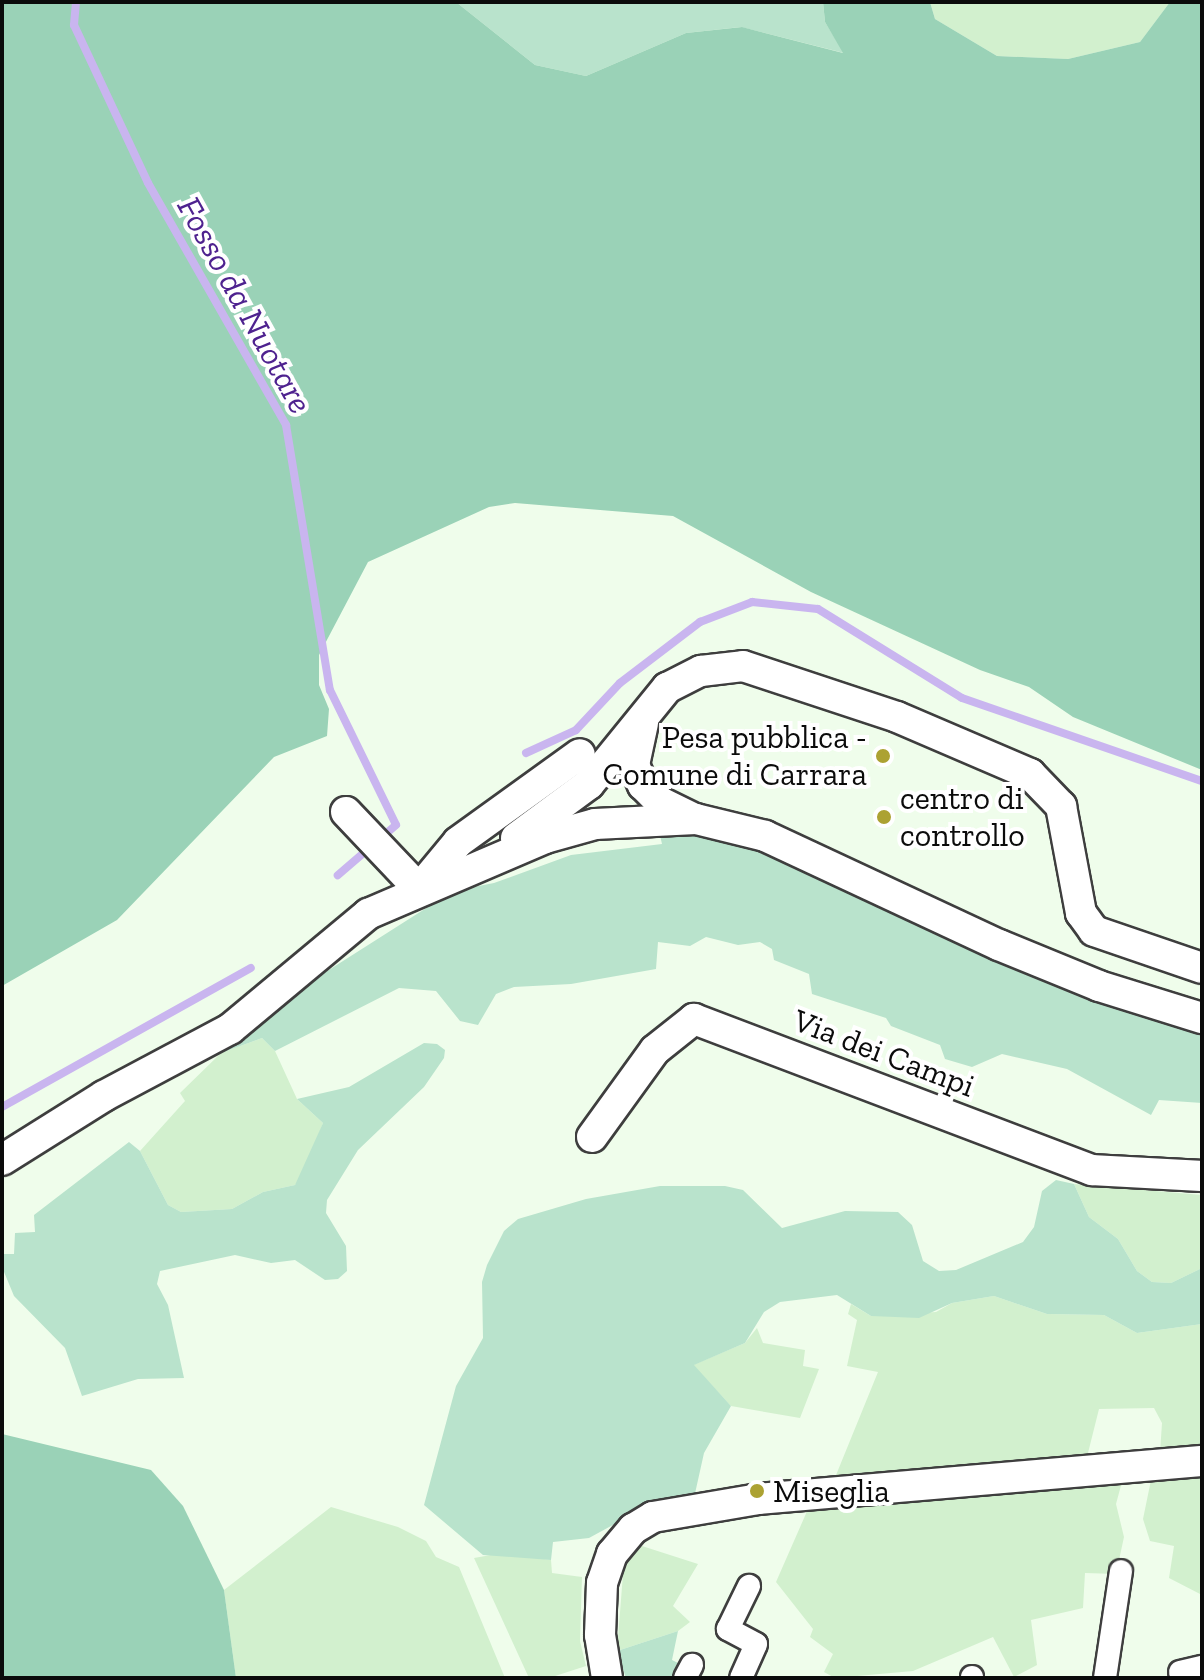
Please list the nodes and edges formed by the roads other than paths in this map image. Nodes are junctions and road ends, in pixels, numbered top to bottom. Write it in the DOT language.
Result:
graph roads {
  1 [pos="650,706"];
  2 [pos="580,754"];
  3 [pos="346,812"];
  4 [pos="696,819"];
  5 [pos="469,872"];
  6 [pos="419,889"];
  7 [pos="1202,968"];
  8 [pos="1202,1018"];
  9 [pos="592,1137"];
  10 [pos="2,1160"];
  11 [pos="1202,1176"];
  12 [pos="1202,1461"];
  13 [pos="1121,1571"];
  14 [pos="749,1586"];
  15 [pos="607,1678"];
  16 [pos="741,1678"];
  17 [pos="1105,1678"];
  1 -- 4 [label="street"];
  1 -- 5 [label="street"];
  1 -- 7 [label="street"];
  2 -- 6 [label="street"];
  3 -- 6 [label="street"];
  4 -- 5 [label="street"];
  4 -- 8 [label="street"];
  5 -- 6 [label="street"];
  6 -- 10 [label="street"];
  9 -- 11 [label="street, Via dei Campi"];
  12 -- 15 [label="street"];
  13 -- 17 [label="street"];
  14 -- 16 [label="street"];
}
